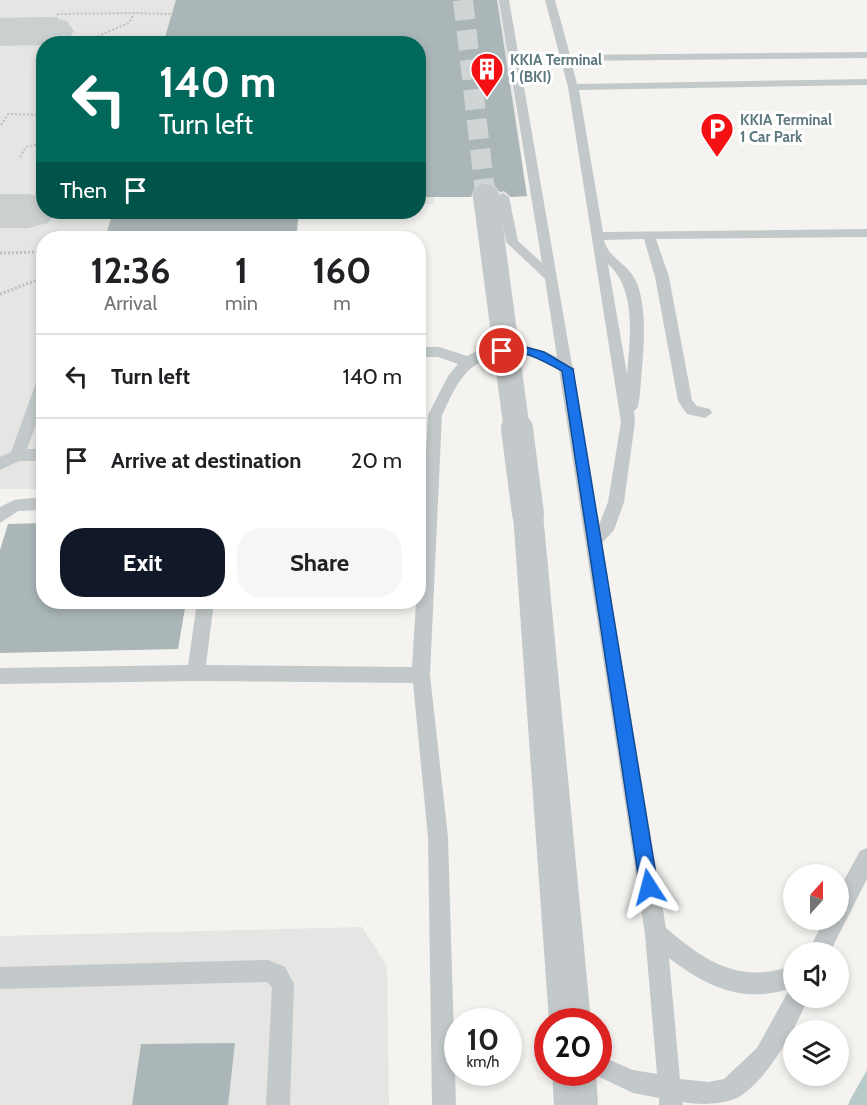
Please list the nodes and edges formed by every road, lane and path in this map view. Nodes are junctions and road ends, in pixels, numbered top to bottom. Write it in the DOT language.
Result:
graph roads {
  1 [pos="504,0"];
  2 [pos="550,0"];
  3 [pos="134,13"];
  4 [pos="171,14"];
  5 [pos="56,19"];
  6 [pos="98,36"];
  7 [pos="867,55"];
  8 [pos="564,58"];
  9 [pos="626,72"];
  10 [pos="867,82"];
  11 [pos="573,87"];
  12 [pos="36,115"];
  13 [pos="1,125"];
  14 [pos="36,144"];
  15 [pos="20,158"];
  16 [pos="494,197"];
  17 [pos="867,233"];
  18 [pos="650,236"];
  19 [pos="599,242"];
  20 [pos="36,252"];
  21 [pos="0,253"];
  22 [pos="551,278"];
  23 [pos="36,280"];
  24 [pos="0,294"];
  25 [pos="426,352"];
  26 [pos="468,362"];
  27 [pos="567,369"];
  28 [pos="36,402"];
  29 [pos="705,413"];
  30 [pos="628,423"];
  31 [pos="426,452"];
  32 [pos="17,455"];
  33 [pos="36,455"];
  34 [pos="0,464"];
  35 [pos="36,504"];
  36 [pos="0,517"];
  37 [pos="594,540"];
  38 [pos="204,609"];
  39 [pos="422,609"];
  40 [pos="196,673"];
  41 [pos="421,675"];
  42 [pos="0,676"];
  43 [pos="867,858"];
  44 [pos="849,893"];
  45 [pos="656,934"];
  46 [pos="0,978"];
  47 [pos="783,982"];
  48 [pos="569,1008"];
  49 [pos="791,1008"];
  50 [pos="612,1072"];
  51 [pos="575,1086"];
  52 [pos="671,1097"];
  53 [pos="278,1105"];
  54 [pos="444,1105"];
  55 [pos="576,1105"];
  1 -- 22 [label="lane"];
  2 -- 8 [label="lane"];
  3 -- 4 [label="path"];
  3 -- 5 [label="path"];
  3 -- 6 [label="path"];
  7 -- 9 [label="lane"];
  8 -- 9 [label="lane"];
  8 -- 11 [label="lane"];
  9 -- 10 [label="lane"];
  9 -- 11 [label="lane"];
  11 -- 19 [label="lane"];
  12 -- 13 [label="path"];
  14 -- 15 [label="path"];
  16 -- 22 [label="lane"];
  16 -- 48 [label="street, bridge"];
  17 -- 18 [label="lane"];
  18 -- 19 [label="lane"];
  18 -- 29 [label="lane"];
  19 -- 30 [label="lane"];
  19 -- 30 [label="lane"];
  20 -- 21 [label="path"];
  22 -- 27 [label="lane"];
  23 -- 24 [label="path"];
  25 -- 26 [label="lane"];
  26 -- 27 [label="lane"];
  26 -- 31 [label="lane"];
  27 -- 37 [label="lane"];
  28 -- 32 [label="lane"];
  30 -- 37 [label="lane"];
  32 -- 33 [label="lane"];
  32 -- 34 [label="lane"];
  35 -- 36 [label="lane"];
  37 -- 45 [label="lane"];
  38 -- 40 [label="lane"];
  39 -- 41 [label="lane"];
  40 -- 41 [label="lane"];
  40 -- 42 [label="lane"];
  41 -- 54 [label="lane"];
  43 -- 44 [label="lane"];
  45 -- 47 [label="lane"];
  45 -- 52 [label="lane"];
  46 -- 53 [label="lane"];
  49 -- 52 [label="lane"];
  50 -- 52 [label="lane"];
  51 -- 55 [label="street"];
}
